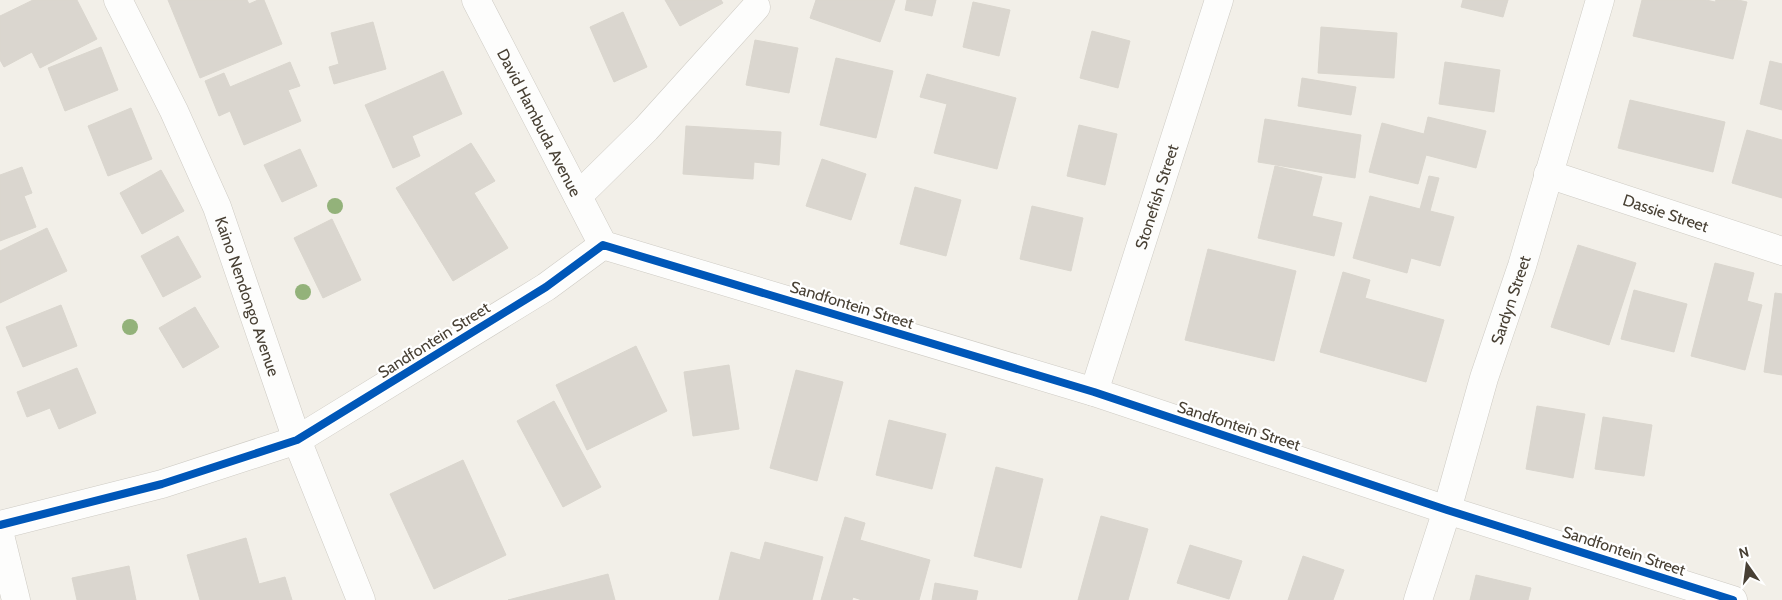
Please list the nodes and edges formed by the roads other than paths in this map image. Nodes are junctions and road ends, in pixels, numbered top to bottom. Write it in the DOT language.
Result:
graph roads {
  1 [pos="118,0"];
  2 [pos="476,0"];
  3 [pos="1218,0"];
  4 [pos="1600,0"];
  5 [pos="756,7"];
  6 [pos="1548,174"];
  7 [pos="578,196"];
  8 [pos="603,245"];
  9 [pos="1782,251"];
  10 [pos="1094,392"];
  11 [pos="297,440"];
  12 [pos="1447,510"];
  13 [pos="0,525"];
  14 [pos="0,535"];
  15 [pos="16,600"];
  16 [pos="361,600"];
  17 [pos="1418,600"];
  18 [pos="1732,600"];
  1 -- 11 [label="street, Kaino Nendongo Avenue"];
  2 -- 7 [label="street, David Hambuda Avenue"];
  3 -- 10 [label="street, Stonefish Street"];
  4 -- 6 [label="street, Sardyn Street"];
  5 -- 7 [label="street"];
  6 -- 9 [label="street, Dassie Street"];
  6 -- 12 [label="street, Sardyn Street"];
  7 -- 8 [label="street, David Hambuda Avenue"];
  8 -- 10 [label="street, Sandfontein Street"];
  8 -- 11 [label="street, Sandfontein Street"];
  10 -- 12 [label="street, Sandfontein Street"];
  11 -- 13 [label="street, Sandfontein Street"];
  11 -- 16 [label="street, Kaino Nendongo Avenue"];
  12 -- 17 [label="street, Sardyn Street"];
  12 -- 18 [label="street, Sandfontein Street"];
  14 -- 15 [label="street"];
}
